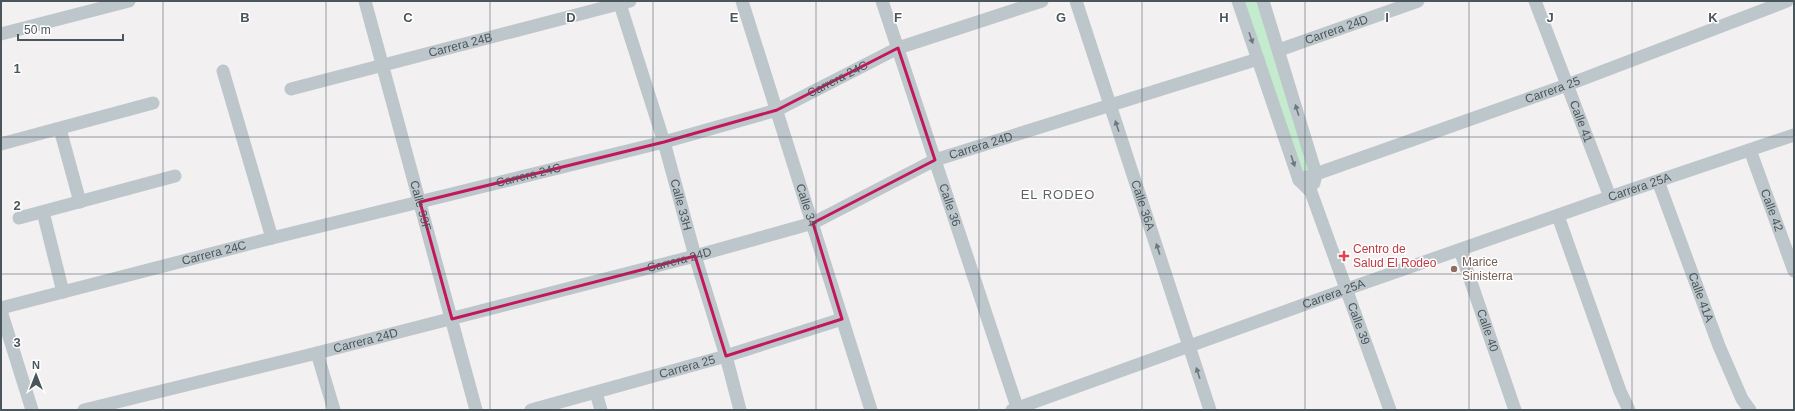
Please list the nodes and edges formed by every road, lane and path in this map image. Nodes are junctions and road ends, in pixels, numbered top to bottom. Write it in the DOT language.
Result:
graph roads {
  1 [pos="129,1"];
  2 [pos="365,1"];
  3 [pos="742,1"];
  4 [pos="882,1"];
  5 [pos="1042,1"];
  6 [pos="1076,1"];
  7 [pos="1238,1"];
  8 [pos="1263,1"];
  9 [pos="1418,1"];
  10 [pos="1535,1"];
  11 [pos="1787,1"];
  12 [pos="623,2"];
  13 [pos="1,34"];
  14 [pos="898,48"];
  15 [pos="1279,50"];
  16 [pos="1258,59"];
  17 [pos="382,65"];
  18 [pos="223,71"];
  19 [pos="1567,85"];
  20 [pos="291,89"];
  21 [pos="153,103"];
  22 [pos="1111,106"];
  23 [pos="777,110"];
  24 [pos="60,129"];
  25 [pos="1794,135"];
  26 [pos="664,142"];
  27 [pos="1,144"];
  28 [pos="1750,150"];
  29 [pos="935,160"];
  30 [pos="1316,174"];
  31 [pos="175,176"];
  32 [pos="1299,180"];
  33 [pos="1658,181"];
  34 [pos="1311,192"];
  35 [pos="1610,197"];
  36 [pos="80,202"];
  37 [pos="420,202"];
  38 [pos="43,212"];
  39 [pos="1558,216"];
  40 [pos="19,218"];
  41 [pos="813,223"];
  42 [pos="272,238"];
  43 [pos="1460,250"];
  44 [pos="695,256"];
  45 [pos="1794,271"];
  46 [pos="1347,289"];
  47 [pos="63,292"];
  48 [pos="1,309"];
  49 [pos="452,319"];
  50 [pos="842,319"];
  51 [pos="1189,346"];
  52 [pos="317,353"];
  53 [pos="726,356"];
  54 [pos="596,393"];
  55 [pos="1015,409"];
  56 [pos="32,410"];
  57 [pos="84,410"];
  58 [pos="334,410"];
  59 [pos="476,410"];
  60 [pos="531,410"];
  61 [pos="601,410"];
  62 [pos="740,410"];
  63 [pos="871,410"];
  64 [pos="1210,410"];
  65 [pos="1390,410"];
  66 [pos="1515,410"];
  67 [pos="1629,410"];
  68 [pos="1750,410"];
  1 -- 13 [label="street"];
  2 -- 17 [label="street, Calle 33F"];
  3 -- 23 [label="street, Calle 34"];
  4 -- 14 [label="street, Calle 36"];
  5 -- 14 [label="street, Carrera 24C"];
  6 -- 22 [label="street, Calle 36A"];
  7 -- 16 [label="street, Calle 39, one-way"];
  8 -- 15 [label="street"];
  9 -- 15 [label="street, Carrera 24D"];
  10 -- 19 [label="street, Calle 41"];
  11 -- 19 [label="street, Carrera 25"];
  12 -- 17 [label="street, Carrera 24B"];
  12 -- 26 [label="street, Calle 33H"];
  14 -- 23 [label="street, Carrera 24C"];
  14 -- 29 [label="street, Calle 36"];
  30 -- 15 [label="street, one-way"];
  16 -- 22 [label="street, Carrera 24D"];
  16 -- 32 [label="street, Calle 39, one-way"];
  17 -- 20 [label="street, Carrera 24B"];
  17 -- 37 [label="street, Calle 33F"];
  18 -- 42 [label="street"];
  19 -- 30 [label="street, Carrera 25"];
  19 -- 35 [label="street, Calle 41"];
  21 -- 24 [label="street"];
  22 -- 29 [label="street, Carrera 24D"];
  51 -- 22 [label="street, Calle 36A, one-way"];
  23 -- 26 [label="street, Carrera 24C"];
  23 -- 41 [label="street, Calle 34"];
  24 -- 27 [label="street"];
  24 -- 36 [label="street"];
  25 -- 28 [label="street, Carrera 25A"];
  26 -- 37 [label="street, Carrera 24C"];
  26 -- 44 [label="street, Calle 33H"];
  28 -- 33 [label="street, Carrera 25A"];
  28 -- 45 [label="street, Calle 42"];
  29 -- 41 [label="street, Carrera 24D"];
  29 -- 55 [label="street, Calle 36"];
  30 -- 32 [label="street"];
  30 -- 34 [label="street"];
  31 -- 36 [label="street"];
  32 -- 34 [label="street, Calle 39"];
  33 -- 35 [label="street, Carrera 25A"];
  33 -- 68 [label="street, Calle 41A"];
  34 -- 46 [label="street, Calle 39"];
  35 -- 39 [label="street, Carrera 25A"];
  36 -- 38 [label="street"];
  37 -- 42 [label="street, Carrera 24C"];
  37 -- 49 [label="street, Calle 33F"];
  38 -- 40 [label="street"];
  38 -- 47 [label="street"];
  39 -- 43 [label="street, Carrera 25A"];
  39 -- 67 [label="street"];
  41 -- 44 [label="street, Carrera 24D"];
  41 -- 50 [label="street, Calle 34"];
  42 -- 47 [label="street, Carrera 24C"];
  43 -- 46 [label="street, Carrera 25A"];
  43 -- 66 [label="street, Calle 40"];
  44 -- 49 [label="street, Carrera 24D"];
  44 -- 53 [label="street, Calle 33H"];
  46 -- 51 [label="street, Carrera 25A"];
  46 -- 65 [label="street, Calle 39"];
  47 -- 48 [label="street, Carrera 24C"];
  48 -- 56 [label="street"];
  49 -- 52 [label="street, Carrera 24D"];
  49 -- 59 [label="street, Calle 33F"];
  50 -- 53 [label="street, Carrera 25"];
  50 -- 63 [label="street, Calle 34"];
  51 -- 55 [label="street, Carrera 25A"];
  64 -- 51 [label="street, Calle 36A, one-way"];
  52 -- 57 [label="street, Carrera 24D"];
  52 -- 58 [label="street"];
  53 -- 54 [label="street, Carrera 25"];
  53 -- 62 [label="street, Calle 33H"];
  54 -- 60 [label="street, Carrera 25"];
  54 -- 61 [label="street"];
}
